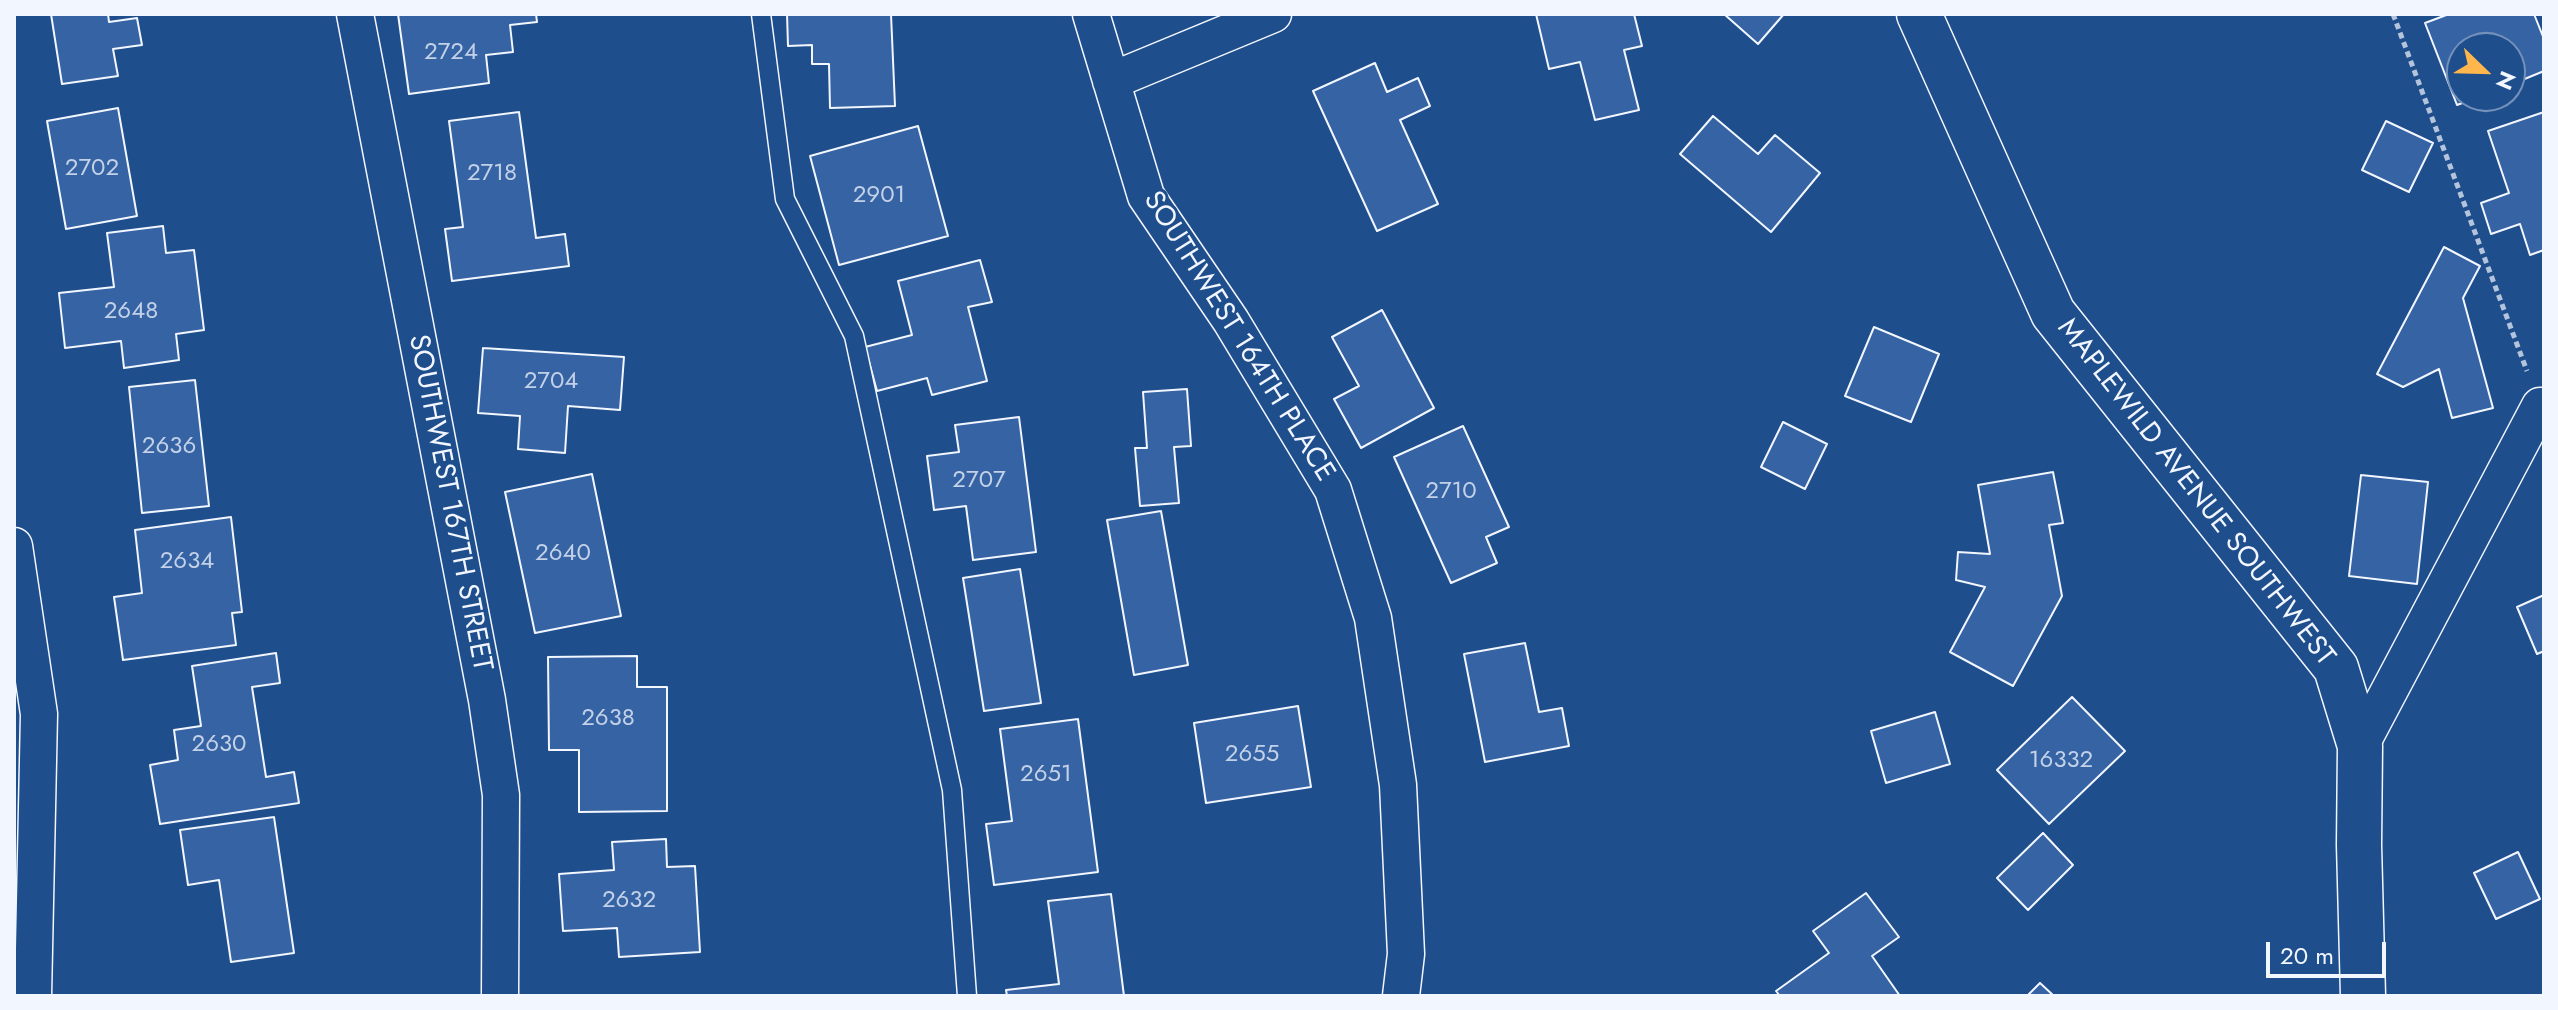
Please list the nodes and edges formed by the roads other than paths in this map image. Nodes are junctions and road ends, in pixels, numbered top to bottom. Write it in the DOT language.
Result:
graph roads {
  1 [pos="355,14"];
  2 [pos="761,14"];
  3 [pos="1091,14"];
  4 [pos="1273,14"];
  5 [pos="1919,14"];
  6 [pos="1111,81"];
  7 [pos="2540,406"];
  8 [pos="14,546"];
  9 [pos="2360,746"];
  10 [pos="33,996"];
  11 [pos="500,996"];
  12 [pos="967,996"];
  13 [pos="1401,996"];
  14 [pos="2363,996"];
  1 -- 11 [label="street, SOUTHWEST 167TH STREET"];
  2 -- 12 [label="lane"];
  3 -- 6 [label="street, SOUTHWEST 164TH PLACE"];
  4 -- 6 [label="street"];
  5 -- 9 [label="street, MAPLEWILD AVENUE SOUTHWEST"];
  6 -- 13 [label="street, SOUTHWEST 164TH PLACE"];
  7 -- 9 [label="street"];
  8 -- 10 [label="street"];
  9 -- 14 [label="street, MAPLEWILD AVENUE SOUTHWEST"];
}
